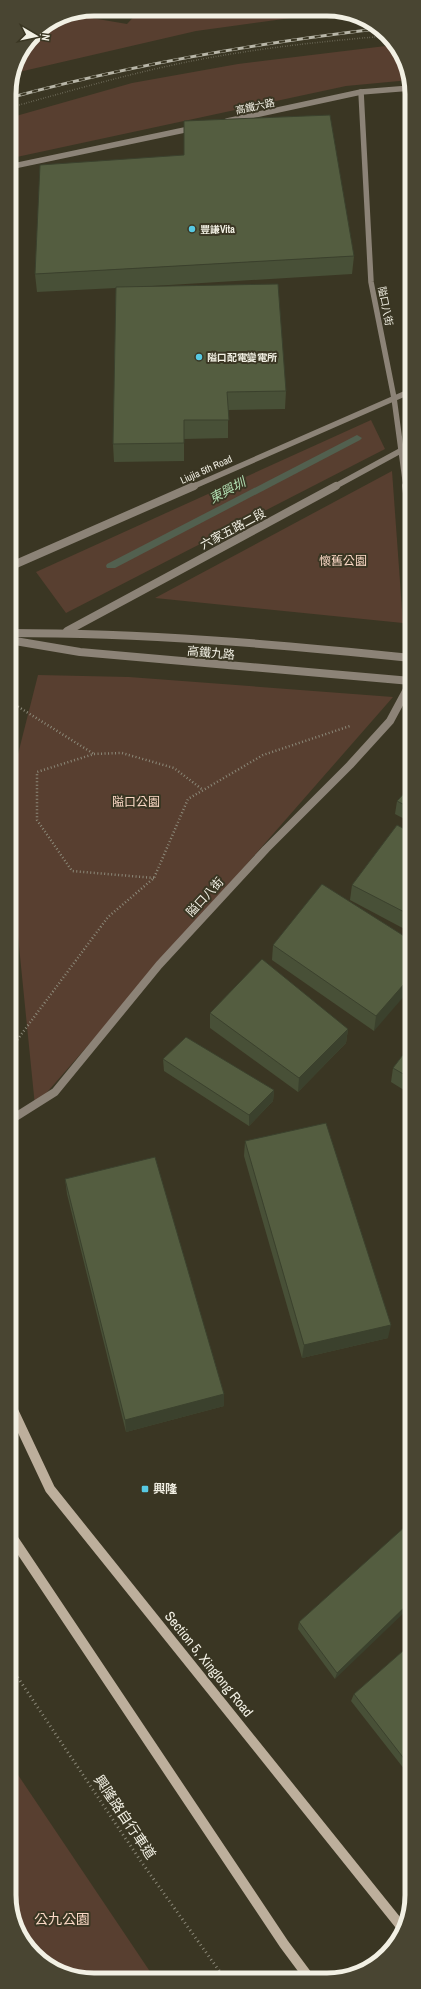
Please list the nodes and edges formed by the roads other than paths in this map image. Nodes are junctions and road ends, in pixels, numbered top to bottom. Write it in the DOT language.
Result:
graph roads {
  1 [pos="404,89"];
  2 [pos="361,92"];
  3 [pos="220,122"];
  4 [pos="197,127"];
  5 [pos="16,166"];
  6 [pos="405,393"];
  7 [pos="394,398"];
  8 [pos="405,449"];
  9 [pos="402,450"];
  10 [pos="405,474"];
  11 [pos="16,564"];
  12 [pos="66,632"];
  13 [pos="16,633"];
  14 [pos="16,641"];
  15 [pos="405,657"];
  16 [pos="405,681"];
  17 [pos="405,694"];
  18 [pos="16,1117"];
  19 [pos="16,1417"];
  20 [pos="16,1543"];
  21 [pos="399,1924"];
  22 [pos="306,1973"];
  1 -- 2 [label="street, 高鐵六路"];
  2 -- 3 [label="street, 高鐵六路"];
  2 -- 7 [label="street, 隘口八街"];
  4 -- 5 [label="street"];
  6 -- 7 [label="street, Liujia 5th Road"];
  7 -- 9 [label="street, 隘口八街"];
  7 -- 11 [label="street, Liujia 5th Road"];
  8 -- 9 [label="street, 六家五路二段"];
  9 -- 10 [label="street, 隘口八街"];
  9 -- 12 [label="street, 六家五路二段"];
  12 -- 13 [label="street, 高鐵九路"];
  12 -- 15 [label="street, 高鐵九路"];
  14 -- 16 [label="street, 高鐵九路"];
  17 -- 18 [label="street, 隘口八街"];
  19 -- 21 [label="street, Section 5, Xinglong Road"];
  20 -- 22 [label="street"];
}
